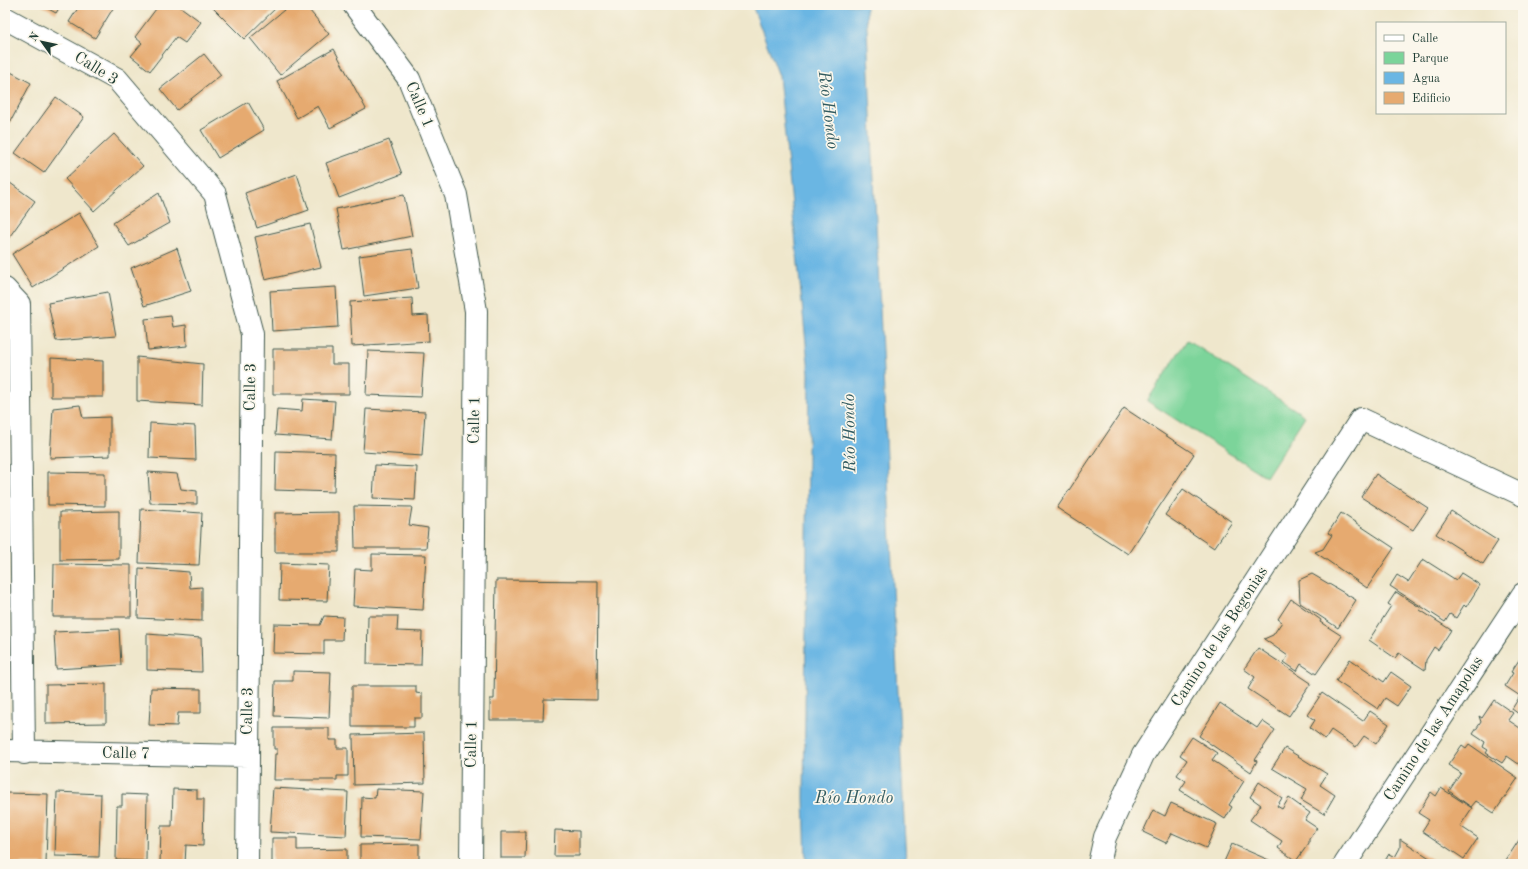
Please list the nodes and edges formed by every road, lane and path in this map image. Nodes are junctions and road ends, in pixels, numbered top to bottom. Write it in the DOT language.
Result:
graph roads {
  1 [pos="354,5"];
  2 [pos="5,18"];
  3 [pos="5,289"];
  4 [pos="1523,495"];
  5 [pos="1523,594"];
  6 [pos="14,752"];
  7 [pos="248,756"];
  8 [pos="247,864"];
  9 [pos="471,864"];
  10 [pos="1099,864"];
  11 [pos="1345,864"];
  1 -- 9 [label="street, Calle 1"];
  2 -- 7 [label="street, Calle 3"];
  3 -- 6 [label="street"];
  4 -- 10 [label="street, Camino de las Begonias"];
  5 -- 11 [label="street, Camino de las Amapolas"];
  6 -- 7 [label="street, Calle 7"];
  7 -- 8 [label="street, Calle 3"];
}
